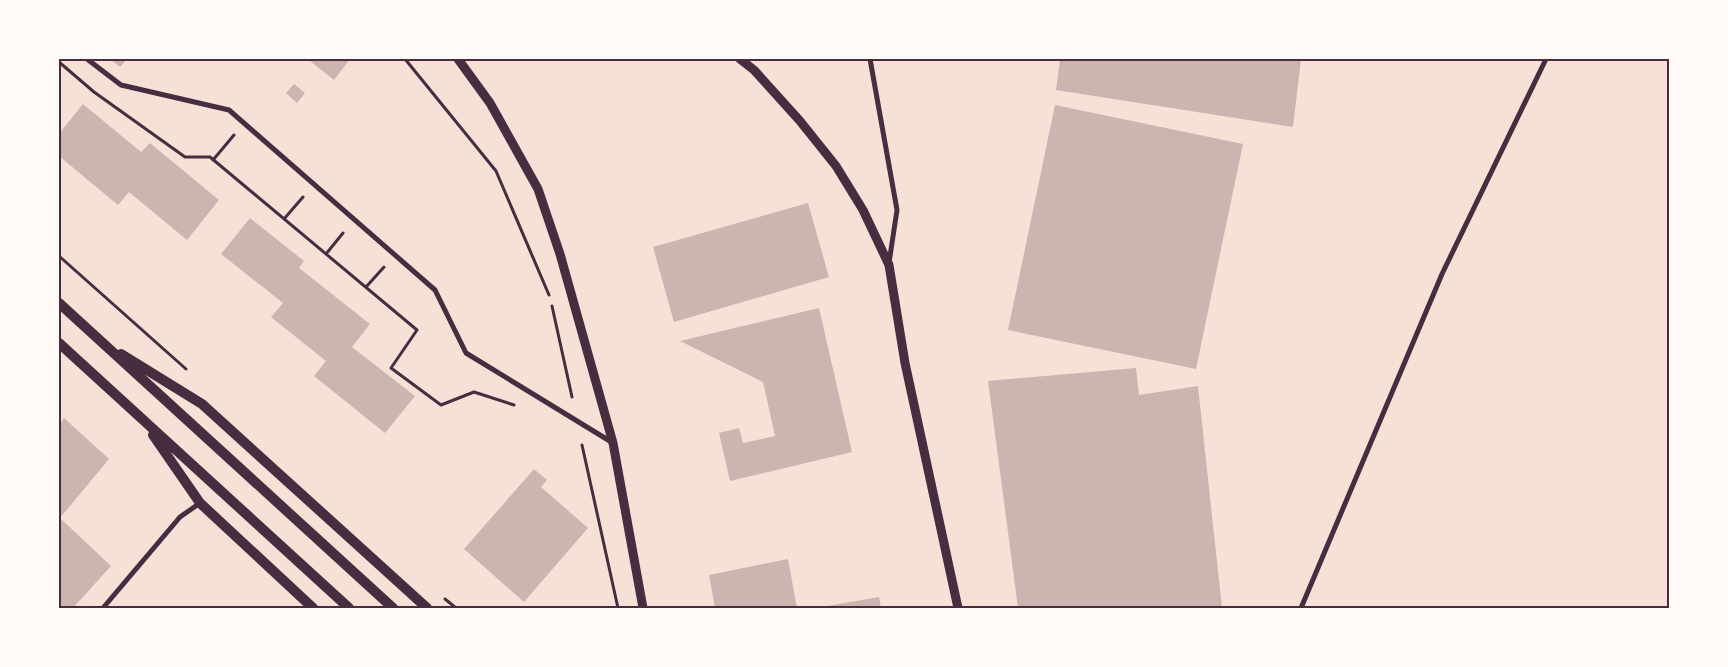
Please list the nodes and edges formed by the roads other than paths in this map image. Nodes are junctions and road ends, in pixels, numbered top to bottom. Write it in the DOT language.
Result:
graph roads {
  1 [pos="87,59"];
  2 [pos="458,59"];
  3 [pos="740,59"];
  4 [pos="870,59"];
  5 [pos="1546,59"];
  6 [pos="889,265"];
  7 [pos="59,303"];
  8 [pos="100,341"];
  9 [pos="59,343"];
  10 [pos="143,419"];
  11 [pos="613,443"];
  12 [pos="200,503"];
  13 [pos="102,608"];
  14 [pos="313,608"];
  15 [pos="349,608"];
  16 [pos="393,608"];
  17 [pos="427,608"];
  18 [pos="643,608"];
  19 [pos="958,608"];
  20 [pos="1301,608"];
  1 -- 11 [label="street"];
  2 -- 11 [label="street"];
  3 -- 6 [label="street"];
  4 -- 6 [label="street"];
  5 -- 20 [label="street"];
  6 -- 19 [label="street"];
  7 -- 8 [label="main road"];
  8 -- 16 [label="main road"];
  8 -- 17 [label="main road"];
  9 -- 10 [label="main road"];
  10 -- 12 [label="main road"];
  10 -- 15 [label="main road"];
  11 -- 18 [label="street"];
  12 -- 13 [label="street"];
  12 -- 14 [label="main road"];
}
